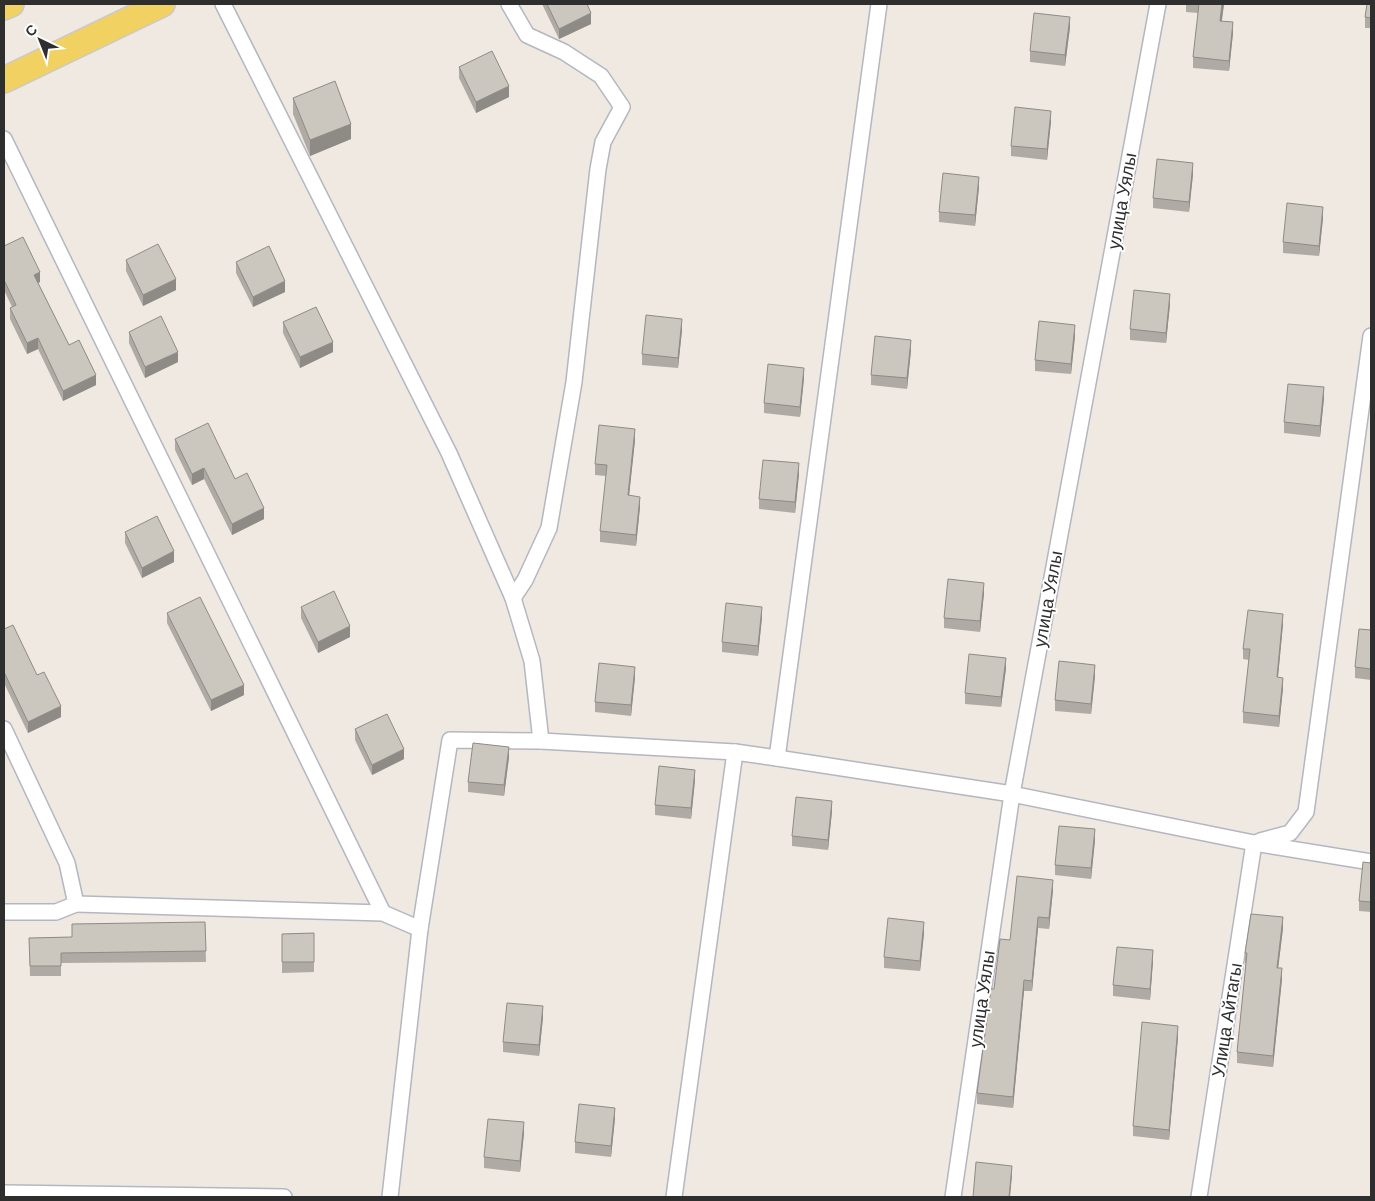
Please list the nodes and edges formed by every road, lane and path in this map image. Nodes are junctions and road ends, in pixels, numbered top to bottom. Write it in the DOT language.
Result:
graph roads {
  1 [pos="11,4"];
  2 [pos="162,4"];
  3 [pos="223,4"];
  4 [pos="509,4"];
  5 [pos="879,4"];
  6 [pos="1158,4"];
  7 [pos="4,7"];
  8 [pos="4,80"];
  9 [pos="4,139"];
  10 [pos="1371,336"];
  11 [pos="513,598"];
  12 [pos="4,728"];
  13 [pos="540,741"];
  14 [pos="735,752"];
  15 [pos="777,758"];
  16 [pos="1012,794"];
  17 [pos="1254,843"];
  18 [pos="1371,862"];
  19 [pos="76,904"];
  20 [pos="4,912"];
  21 [pos="383,914"];
  22 [pos="420,929"];
  23 [pos="4,1193"];
  24 [pos="284,1197"];
  25 [pos="390,1197"];
  26 [pos="674,1197"];
  27 [pos="953,1197"];
  28 [pos="1200,1197"];
  1 -- 7 [label="main road"];
  2 -- 8 [label="main road"];
  3 -- 11 [label="street"];
  4 -- 11 [label="street"];
  5 -- 15 [label="street"];
  6 -- 16 [label="street, улица Уялы"];
  9 -- 21 [label="street"];
  10 -- 17 [label="street"];
  11 -- 13 [label="street"];
  12 -- 19 [label="street"];
  13 -- 14 [label="street"];
  13 -- 22 [label="street"];
  14 -- 15 [label="street"];
  14 -- 26 [label="street"];
  15 -- 16 [label="street"];
  16 -- 17 [label="street"];
  16 -- 27 [label="street, улица Уялы"];
  17 -- 18 [label="street"];
  17 -- 28 [label="street, Улица Айтагы"];
  19 -- 20 [label="street"];
  19 -- 21 [label="street"];
  21 -- 22 [label="street"];
  22 -- 25 [label="street"];
  23 -- 24 [label="street"];
}
